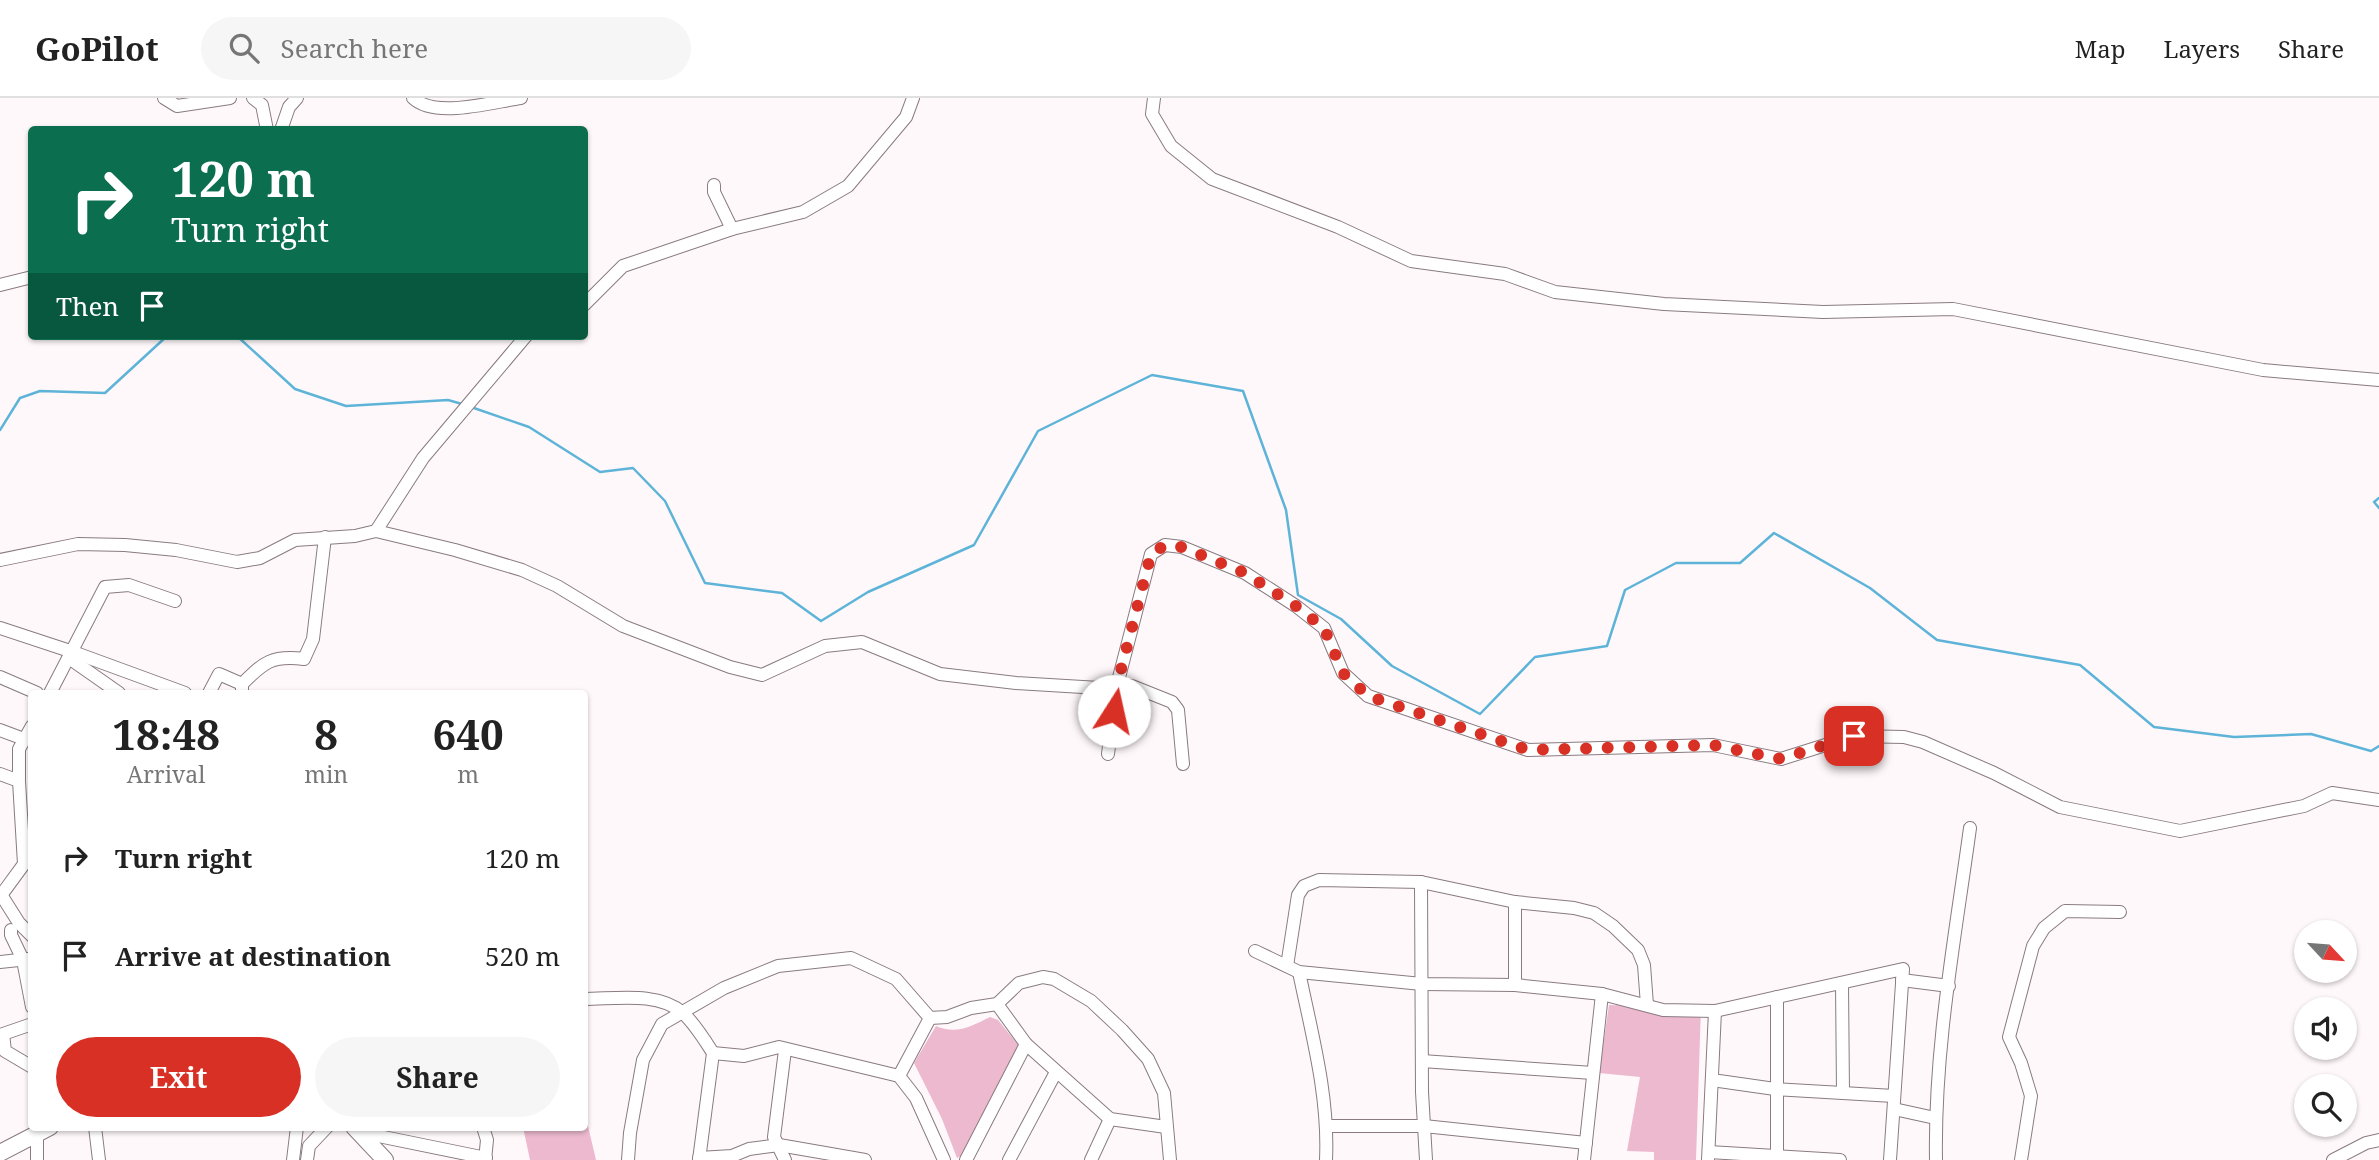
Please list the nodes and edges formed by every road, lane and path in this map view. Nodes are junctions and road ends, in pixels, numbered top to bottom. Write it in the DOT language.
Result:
graph roads {
  1 [pos="164,98"];
  2 [pos="230,98"];
  3 [pos="253,98"];
  4 [pos="297,98"];
  5 [pos="413,98"];
  6 [pos="521,98"];
  7 [pos="913,98"];
  8 [pos="1154,98"];
  9 [pos="266,126"];
  10 [pos="282,126"];
  11 [pos="714,185"];
  12 [pos="732,229"];
  13 [pos="28,278"];
  14 [pos="0,285"];
  15 [pos="588,301"];
  16 [pos="523,340"];
  17 [pos="2379,380"];
  18 [pos="376,531"];
  19 [pos="325,537"];
  20 [pos="0,560"];
  21 [pos="175,601"];
  22 [pos="0,628"];
  23 [pos="71,655"];
  24 [pos="0,677"];
  25 [pos="242,689"];
  26 [pos="1116,689"];
  27 [pos="30,690"];
  28 [pos="52,690"];
  29 [pos="115,690"];
  30 [pos="176,690"];
  31 [pos="211,690"];
  32 [pos="0,730"];
  33 [pos="25,747"];
  34 [pos="1108,754"];
  35 [pos="1183,764"];
  36 [pos="0,774"];
  37 [pos="19,781"];
  38 [pos="2379,800"];
  39 [pos="1970,828"];
  40 [pos="1421,882"];
  41 [pos="1,893"];
  42 [pos="1515,902"];
  43 [pos="2120,912"];
  44 [pos="11,930"];
  45 [pos="28,932"];
  46 [pos="1255,951"];
  47 [pos="27,960"];
  48 [pos="0,962"];
  49 [pos="1293,969"];
  50 [pos="1902,980"];
  51 [pos="1842,983"];
  52 [pos="1422,984"];
  53 [pos="1515,985"];
  54 [pos="1949,986"];
  55 [pos="1602,994"];
  56 [pos="1777,997"];
  57 [pos="588,999"];
  58 [pos="997,1004"];
  59 [pos="1647,1005"];
  60 [pos="1715,1011"];
  61 [pos="682,1012"];
  62 [pos="930,1018"];
  63 [pos="28,1025"];
  64 [pos="1026,1044"];
  65 [pos="785,1050"];
  66 [pos="2,1051"];
  67 [pos="713,1053"];
  68 [pos="1422,1061"];
  69 [pos="28,1065"];
  70 [pos="1056,1072"];
  71 [pos="1594,1073"];
  72 [pos="899,1076"];
  73 [pos="1712,1080"];
  74 [pos="1775,1090"];
  75 [pos="1843,1093"];
  76 [pos="1894,1103"];
  77 [pos="1936,1118"];
  78 [pos="1110,1119"];
  79 [pos="1327,1126"];
  80 [pos="1424,1126"];
  81 [pos="1166,1127"];
  82 [pos="38,1131"];
  83 [pos="42,1131"];
  84 [pos="95,1131"];
  85 [pos="297,1131"];
  86 [pos="323,1131"];
  87 [pos="358,1131"];
  88 [pos="361,1131"];
  89 [pos="484,1131"];
  90 [pos="2379,1140"];
  91 [pos="1586,1143"];
  92 [pos="779,1145"];
  93 [pos="0,1153"];
  94 [pos="1709,1156"];
  95 [pos="1777,1158"];
  96 [pos="485,1159"];
  97 [pos="699,1159"];
  98 [pos="37,1160"];
  99 [pos="99,1160"];
  100 [pos="293,1160"];
  101 [pos="307,1160"];
  102 [pos="385,1160"];
  103 [pos="628,1160"];
  104 [pos="785,1160"];
  105 [pos="865,1160"];
  106 [pos="944,1160"];
  107 [pos="966,1160"];
  108 [pos="1009,1160"];
  109 [pos="1091,1160"];
  110 [pos="1170,1160"];
  111 [pos="1326,1160"];
  112 [pos="1426,1160"];
  113 [pos="1584,1160"];
  114 [pos="1840,1160"];
  115 [pos="1890,1160"];
  116 [pos="1936,1160"];
  117 [pos="2021,1160"];
  118 [pos="2333,1160"];
  1 -- 2 [label="street"];
  3 -- 9 [label="street"];
  4 -- 10 [label="street"];
  5 -- 6 [label="street"];
  7 -- 12 [label="street"];
  8 -- 17 [label="street"];
  11 -- 12 [label="street"];
  12 -- 15 [label="street"];
  13 -- 14 [label="street"];
  16 -- 18 [label="street"];
  18 -- 19 [label="street"];
  18 -- 26 [label="street"];
  19 -- 20 [label="street"];
  19 -- 25 [label="street"];
  21 -- 23 [label="street"];
  22 -- 23 [label="street"];
  23 -- 28 [label="street"];
  23 -- 29 [label="street"];
  23 -- 30 [label="street"];
  24 -- 27 [label="street"];
  25 -- 31 [label="street"];
  26 -- 34 [label="street"];
  26 -- 35 [label="street"];
  26 -- 38 [label="street"];
  32 -- 33 [label="street"];
  33 -- 37 [label="street"];
  36 -- 37 [label="street"];
  37 -- 41 [label="street"];
  39 -- 54 [label="street"];
  40 -- 42 [label="street"];
  40 -- 49 [label="street"];
  40 -- 52 [label="street"];
  41 -- 45 [label="street"];
  42 -- 53 [label="street"];
  42 -- 59 [label="street"];
  43 -- 117 [label="street"];
  44 -- 47 [label="street"];
  46 -- 49 [label="street"];
  47 -- 48 [label="street"];
  49 -- 52 [label="street"];
  49 -- 79 [label="street"];
  50 -- 51 [label="street"];
  50 -- 54 [label="street"];
  50 -- 76 [label="street"];
  51 -- 56 [label="street"];
  51 -- 75 [label="street"];
  52 -- 53 [label="street"];
  52 -- 68 [label="street"];
  53 -- 55 [label="street"];
  54 -- 77 [label="street"];
  55 -- 59 [label="street"];
  55 -- 71 [label="street"];
  56 -- 60 [label="street"];
  56 -- 74 [label="street"];
  57 -- 61 [label="street"];
  58 -- 62 [label="street"];
  58 -- 64 [label="street"];
  58 -- 81 [label="street"];
  59 -- 60 [label="street"];
  60 -- 73 [label="street"];
  61 -- 62 [label="street"];
  61 -- 67 [label="street"];
  61 -- 103 [label="street"];
  62 -- 72 [label="street"];
  63 -- 66 [label="street"];
  64 -- 70 [label="street"];
  64 -- 107 [label="street"];
  65 -- 67 [label="street"];
  65 -- 72 [label="street"];
  65 -- 92 [label="street"];
  66 -- 69 [label="street"];
  67 -- 97 [label="street"];
  68 -- 71 [label="street"];
  68 -- 80 [label="street"];
  70 -- 78 [label="street"];
  70 -- 108 [label="street"];
  71 -- 91 [label="street"];
  72 -- 106 [label="street"];
  73 -- 74 [label="street"];
  73 -- 94 [label="street"];
  74 -- 75 [label="street"];
  74 -- 95 [label="street"];
  75 -- 76 [label="street"];
  76 -- 77 [label="street"];
  76 -- 115 [label="street"];
  77 -- 116 [label="street"];
  78 -- 81 [label="street"];
  78 -- 109 [label="street"];
  79 -- 80 [label="street"];
  79 -- 111 [label="street"];
  80 -- 91 [label="street"];
  80 -- 112 [label="street"];
  81 -- 110 [label="street"];
  82 -- 93 [label="main road"];
  83 -- 98 [label="street"];
  84 -- 99 [label="street"];
  85 -- 100 [label="street"];
  86 -- 101 [label="street"];
  87 -- 102 [label="main road"];
  88 -- 96 [label="street"];
  89 -- 96 [label="street"];
  90 -- 118 [label="street"];
  91 -- 113 [label="street"];
  92 -- 97 [label="street"];
  92 -- 104 [label="street"];
  92 -- 105 [label="street"];
  94 -- 95 [label="street"];
  95 -- 114 [label="street"];
}
